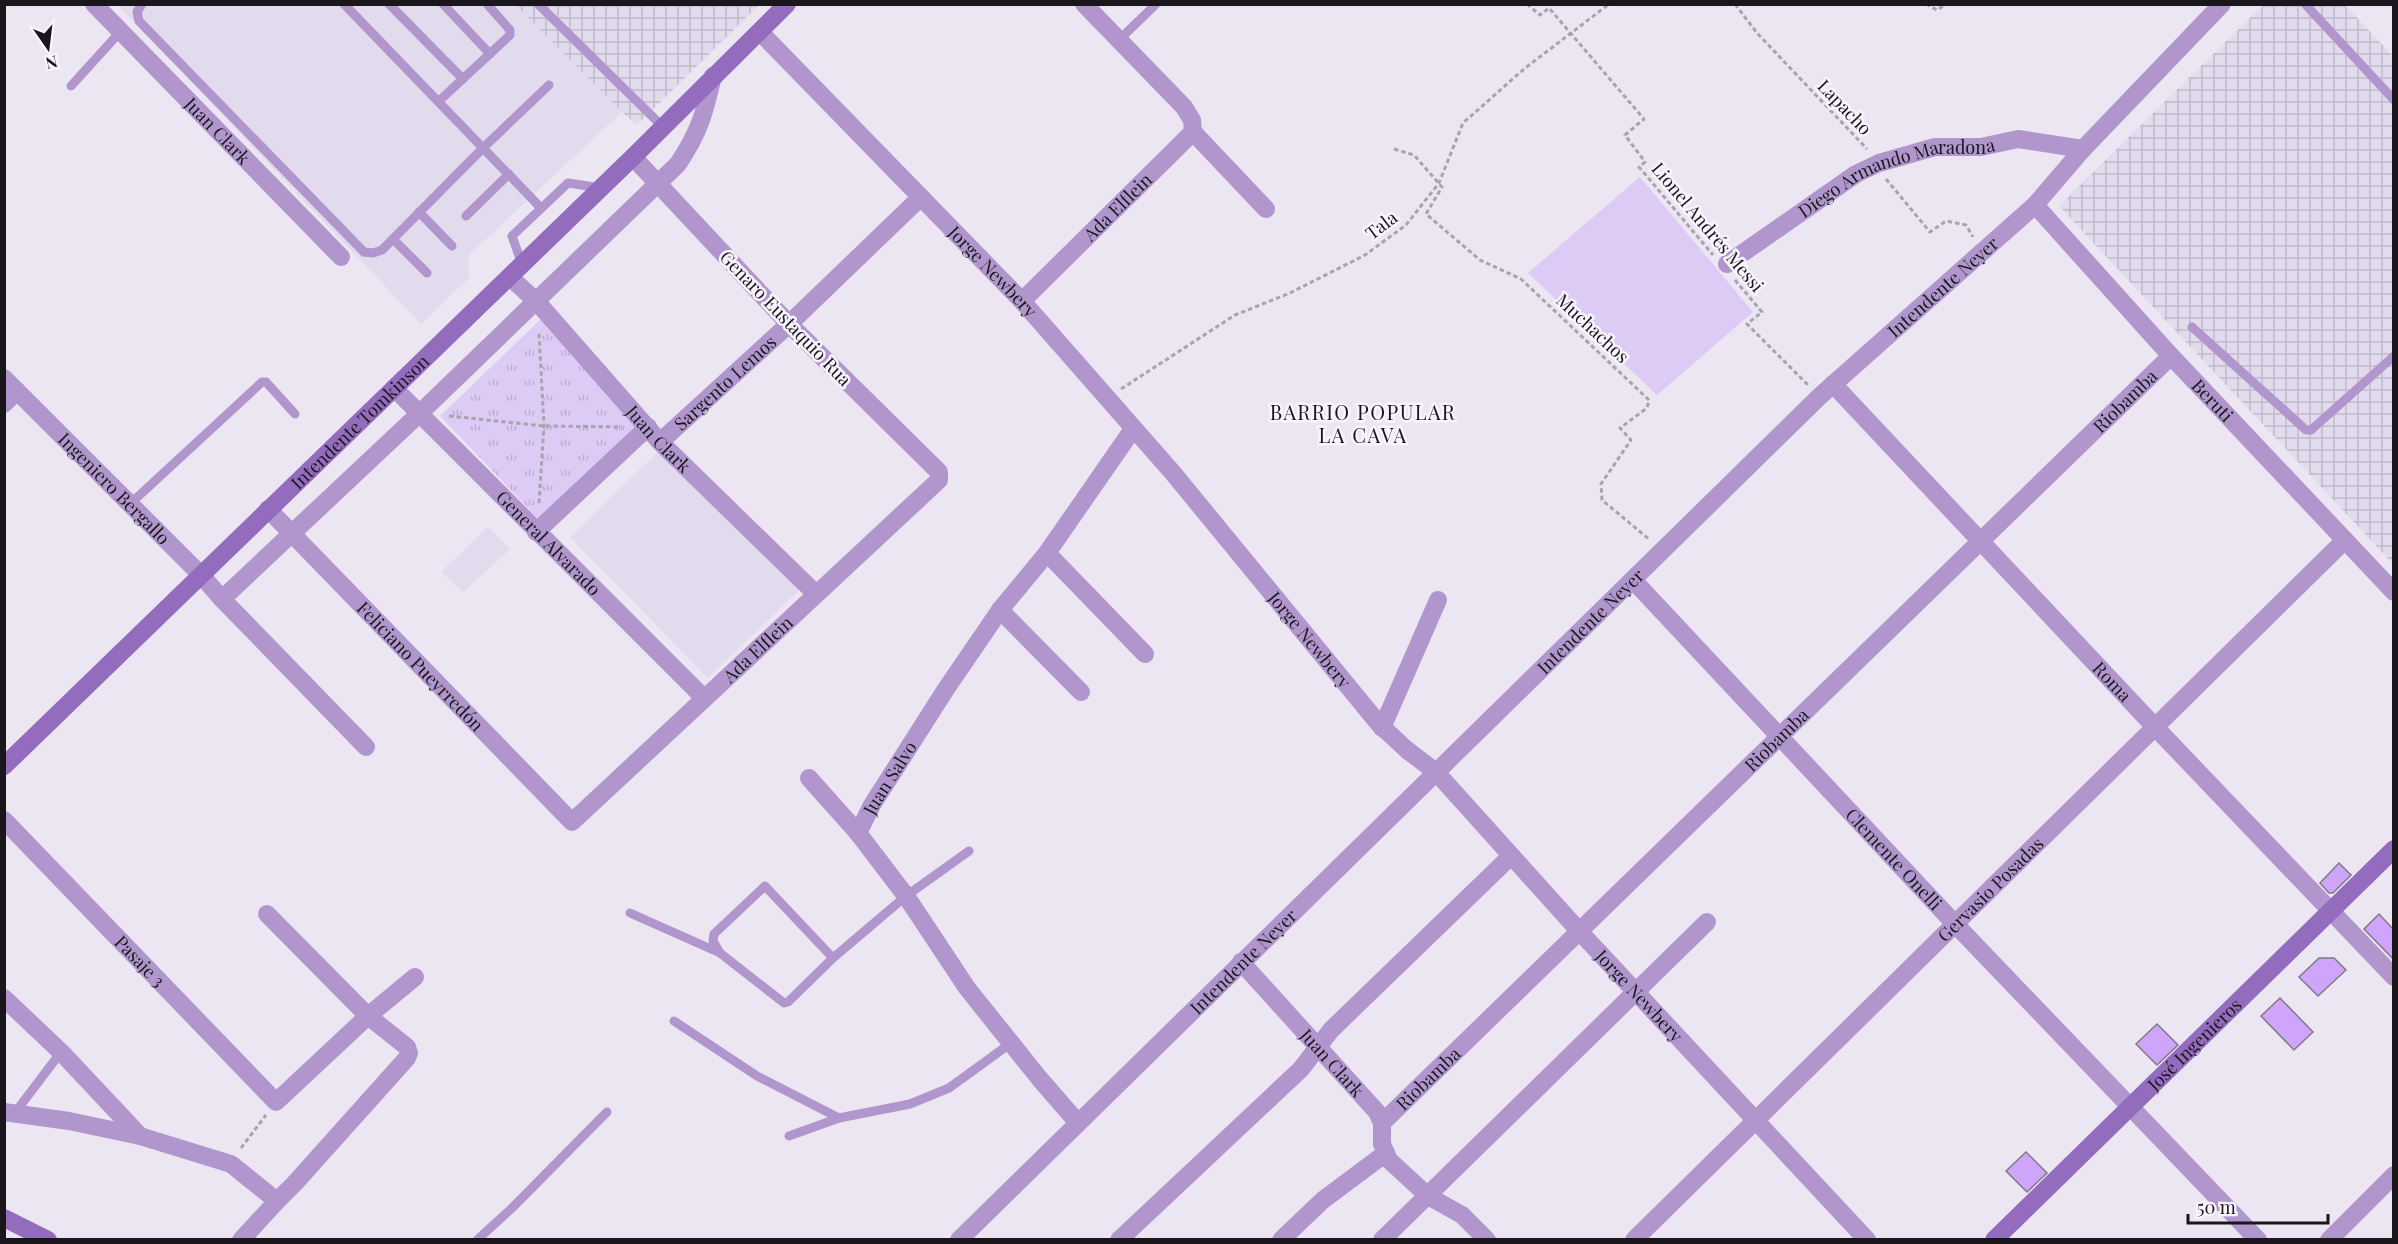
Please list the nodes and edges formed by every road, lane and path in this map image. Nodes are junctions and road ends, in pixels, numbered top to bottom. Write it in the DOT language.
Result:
graph roads {
  1 [pos="94,4"];
  2 [pos="142,4"];
  3 [pos="344,4"];
  4 [pos="389,4"];
  5 [pos="443,4"];
  6 [pos="487,4"];
  7 [pos="538,4"];
  8 [pos="787,4"];
  9 [pos="1084,4"];
  10 [pos="1156,4"];
  11 [pos="1527,4"];
  12 [pos="1609,4"];
  13 [pos="1735,4"];
  14 [pos="1926,4"];
  15 [pos="1946,4"];
  16 [pos="2222,4"];
  17 [pos="2305,4"];
  18 [pos="120,32"];
  19 [pos="760,32"];
  20 [pos="1572,34"];
  21 [pos="1119,40"];
  22 [pos="490,54"];
  23 [pos="713,76"];
  24 [pos="463,79"];
  25 [pos="549,85"];
  26 [pos="71,86"];
  27 [pos="2394,100"];
  28 [pos="439,101"];
  29 [pos="663,127"];
  30 [pos="1193,132"];
  31 [pos="483,148"];
  32 [pos="1394,149"];
  33 [pos="2083,149"];
  34 [pos="633,157"];
  35 [pos="1879,162"];
  36 [pos="508,174"];
  37 [pos="1438,183"];
  38 [pos="657,184"];
  39 [pos="601,188"];
  40 [pos="921,197"];
  41 [pos="2035,205"];
  42 [pos="541,208"];
  43 [pos="1266,209"];
  44 [pos="419,212"];
  45 [pos="466,216"];
  46 [pos="393,238"];
  47 [pos="452,246"];
  48 [pos="1983,251"];
  49 [pos="341,257"];
  50 [pos="1725,266"];
  51 [pos="516,271"];
  52 [pos="427,273"];
  53 [pos="1022,301"];
  54 [pos="537,302"];
  55 [pos="789,324"];
  56 [pos="2192,327"];
  57 [pos="2171,356"];
  58 [pos="2394,356"];
  59 [pos="394,388"];
  60 [pos="1827,390"];
  61 [pos="9,391"];
  62 [pos="1107,398"];
  63 [pos="420,413"];
  64 [pos="295,414"];
  65 [pos="544,426"];
  66 [pos="648,427"];
  67 [pos="1133,429"];
  68 [pos="660,442"];
  69 [pos="941,476"];
  70 [pos="130,504"];
  71 [pos="268,509"];
  72 [pos="292,532"];
  73 [pos="536,532"];
  74 [pos="2345,540"];
  75 [pos="1981,541"];
  76 [pos="1662,551"];
  77 [pos="1047,553"];
  78 [pos="201,575"];
  79 [pos="1633,580"];
  80 [pos="2394,592"];
  81 [pos="815,593"];
  82 [pos="222,599"];
  83 [pos="1438,600"];
  84 [pos="1000,610"];
  85 [pos="1145,654"];
  86 [pos="1081,692"];
  87 [pos="704,698"];
  88 [pos="2155,727"];
  89 [pos="1382,728"];
  90 [pos="1780,736"];
  91 [pos="366,747"];
  92 [pos="4,766"];
  93 [pos="1436,772"];
  94 [pos="810,778"];
  95 [pos="4,820"];
  96 [pos="572,822"];
  97 [pos="858,833"];
  98 [pos="2394,849"];
  99 [pos="969,851"];
  100 [pos="1511,856"];
  101 [pos="906,896"];
  102 [pos="2331,912"];
  103 [pos="630,913"];
  104 [pos="267,914"];
  105 [pos="1707,921"];
  106 [pos="1955,924"];
  107 [pos="1580,932"];
  108 [pos="720,953"];
  109 [pos="833,958"];
  110 [pos="1241,962"];
  111 [pos="415,977"];
  112 [pos="2394,977"];
  113 [pos="1635,990"];
  114 [pos="4,998"];
  115 [pos="368,1016"];
  116 [pos="674,1021"];
  117 [pos="1011,1043"];
  118 [pos="1317,1048"];
  119 [pos="61,1052"];
  120 [pos="276,1102"];
  121 [pos="2130,1106"];
  122 [pos="607,1112"];
  123 [pos="9,1114"];
  124 [pos="839,1118"];
  125 [pos="1755,1121"];
  126 [pos="1078,1122"];
  127 [pos="1382,1123"];
  128 [pos="140,1136"];
  129 [pos="789,1136"];
  130 [pos="1386,1153"];
  131 [pos="231,1164"];
  132 [pos="2394,1175"];
  133 [pos="1428,1196"];
  134 [pos="277,1201"];
  135 [pos="4,1218"];
  136 [pos="48,1239"];
  137 [pos="241,1239"];
  138 [pos="477,1239"];
  139 [pos="959,1239"];
  140 [pos="1119,1239"];
  141 [pos="1281,1239"];
  142 [pos="1382,1239"];
  143 [pos="1487,1239"];
  144 [pos="1634,1239"];
  145 [pos="1867,1239"];
  146 [pos="1994,1239"];
  147 [pos="2258,1239"];
  148 [pos="2329,1239"];
  1 -- 18 [label="street, Juan Clark"];
  2 -- 46 [label="lane"];
  3 -- 28 [label="lane"];
  4 -- 24 [label="lane"];
  5 -- 22 [label="lane"];
  6 -- 22 [label="lane"];
  7 -- 29 [label="lane"];
  8 -- 19 [label="street, Intendente Tomkinson"];
  9 -- 21 [label="street"];
  10 -- 21 [label="lane"];
  11 -- 20 [label="path, Lionel Andrés Messi"];
  12 -- 20 [label="path, Tala"];
  13 -- 35 [label="path, Lapacho"];
  14 -- 15 [label="path"];
  16 -- 33 [label="street, Intendente Neyer"];
  17 -- 27 [label="lane"];
  18 -- 26 [label="lane"];
  18 -- 49 [label="street, Juan Clark"];
  19 -- 23 [label="street, Intendente Tomkinson"];
  19 -- 40 [label="street, Jorge Newbery"];
  20 -- 37 [label="path, Tala"];
  20 -- 50 [label="path, Lionel Andrés Messi"];
  21 -- 30 [label="street"];
  22 -- 24 [label="lane"];
  23 -- 29 [label="street, Intendente Tomkinson"];
  23 -- 38 [label="street, Intendente Tomkinson"];
  24 -- 28 [label="lane"];
  25 -- 31 [label="lane"];
  28 -- 31 [label="lane"];
  29 -- 34 [label="street, Intendente Tomkinson"];
  30 -- 43 [label="street"];
  30 -- 53 [label="street, Ada Elflein"];
  31 -- 36 [label="lane"];
  31 -- 44 [label="lane"];
  32 -- 37 [label="path"];
  33 -- 35 [label="street, Diego Armando Maradona"];
  33 -- 41 [label="street, Intendente Neyer"];
  34 -- 38 [label="street, Genaro Eustaquio Rua"];
  34 -- 39 [label="street, Intendente Tomkinson"];
  35 -- 48 [label="path, Lapacho"];
  35 -- 50 [label="street, Diego Armando Maradona"];
  36 -- 42 [label="lane"];
  36 -- 45 [label="lane"];
  37 -- 62 [label="path, Tala"];
  37 -- 76 [label="path, Muchachos"];
  38 -- 54 [label="street, Intendente Tomkinson"];
  38 -- 55 [label="street, Genaro Eustaquio Rua"];
  39 -- 42 [label="lane"];
  39 -- 51 [label="street, Intendente Tomkinson"];
  40 -- 53 [label="street, Jorge Newbery"];
  40 -- 55 [label="street, Sargento Lemos"];
  41 -- 48 [label="street, Intendente Neyer"];
  41 -- 57 [label="street, Beruti"];
  42 -- 51 [label="lane"];
  44 -- 46 [label="lane"];
  44 -- 47 [label="lane"];
  46 -- 52 [label="lane"];
  48 -- 60 [label="street, Intendente Neyer"];
  50 -- 60 [label="path, Lionel Andrés Messi"];
  51 -- 54 [label="street, Juan Clark"];
  51 -- 59 [label="street, Intendente Tomkinson"];
  53 -- 62 [label="street, Jorge Newbery"];
  54 -- 63 [label="street, Intendente Tomkinson"];
  54 -- 65 [label="path"];
  54 -- 66 [label="street, Juan Clark"];
  55 -- 68 [label="street, Sargento Lemos"];
  55 -- 69 [label="street, Genaro Eustaquio Rua"];
  56 -- 58 [label="lane"];
  57 -- 74 [label="street, Beruti"];
  57 -- 75 [label="street, Riobamba"];
  59 -- 63 [label="street, General Alvarado"];
  59 -- 71 [label="street, Intendente Tomkinson"];
  60 -- 75 [label="street, Roma"];
  60 -- 76 [label="street, Intendente Neyer"];
  61 -- 70 [label="street, Ingeniero Bergallo"];
  62 -- 67 [label="street, Jorge Newbery"];
  63 -- 65 [label="path"];
  63 -- 72 [label="street, Intendente Tomkinson"];
  63 -- 73 [label="street, General Alvarado"];
  64 -- 70 [label="lane"];
  65 -- 66 [label="path"];
  65 -- 73 [label="path"];
  66 -- 68 [label="street, Juan Clark"];
  66 -- 73 [label="street, Sargento Lemos"];
  67 -- 77 [label="street, Juan Salvo"];
  67 -- 89 [label="street, Jorge Newbery"];
  68 -- 81 [label="street, Juan Clark"];
  69 -- 81 [label="street, Ada Elflein"];
  70 -- 78 [label="street, Ingeniero Bergallo"];
  71 -- 72 [label="street, Feliciano Pueyrredón"];
  71 -- 78 [label="street, Intendente Tomkinson"];
  72 -- 82 [label="street, Intendente Tomkinson"];
  72 -- 96 [label="street, Feliciano Pueyrredón"];
  73 -- 87 [label="street, General Alvarado"];
  74 -- 80 [label="street, Beruti"];
  74 -- 88 [label="street, Gervasio Posadas"];
  75 -- 88 [label="street, Roma"];
  75 -- 90 [label="street, Riobamba"];
  76 -- 79 [label="street, Intendente Neyer"];
  77 -- 84 [label="street, Juan Salvo"];
  77 -- 85 [label="street"];
  78 -- 82 [label="street, Ingeniero Bergallo"];
  78 -- 92 [label="street, Intendente Tomkinson"];
  79 -- 90 [label="street, Clemente Onelli"];
  79 -- 93 [label="street, Intendente Neyer"];
  81 -- 87 [label="street, Ada Elflein"];
  82 -- 91 [label="street, Ingeniero Bergallo"];
  83 -- 89 [label="street"];
  84 -- 86 [label="street"];
  84 -- 97 [label="street, Juan Salvo"];
  87 -- 96 [label="street, Ada Elflein"];
  88 -- 102 [label="street, Roma"];
  88 -- 106 [label="street, Gervasio Posadas"];
  89 -- 93 [label="street, Jorge Newbery"];
  90 -- 106 [label="street, Clemente Onelli"];
  90 -- 107 [label="street, Riobamba"];
  93 -- 100 [label="street, Jorge Newbery"];
  93 -- 110 [label="street, Intendente Neyer"];
  94 -- 97 [label="street"];
  95 -- 120 [label="street, Pasaje 3"];
  97 -- 101 [label="street, Juan Salvo"];
  98 -- 102 [label="street, José Ingenieros"];
  99 -- 101 [label="lane"];
  100 -- 107 [label="street, Jorge Newbery"];
  100 -- 118 [label="street"];
  101 -- 109 [label="lane"];
  101 -- 117 [label="street, Juan Salvo"];
  102 -- 112 [label="street, Roma"];
  102 -- 121 [label="street, José Ingenieros"];
  103 -- 108 [label="lane"];
  104 -- 115 [label="street"];
  105 -- 113 [label="street"];
  106 -- 121 [label="street, Clemente Onelli"];
  106 -- 125 [label="street, Gervasio Posadas"];
  107 -- 113 [label="street, Jorge Newbery"];
  107 -- 127 [label="street, Riobamba"];
  108 -- 109 [label="lane"];
  108 -- 109 [label="lane"];
  110 -- 118 [label="street, Juan Clark"];
  110 -- 126 [label="street, Intendente Neyer"];
  111 -- 115 [label="street"];
  113 -- 125 [label="street, Jorge Newbery"];
  113 -- 133 [label="street"];
  114 -- 119 [label="street"];
  115 -- 120 [label="street"];
  115 -- 134 [label="street"];
  116 -- 124 [label="lane"];
  117 -- 124 [label="lane"];
  117 -- 126 [label="street, Juan Salvo"];
  118 -- 127 [label="street, Juan Clark"];
  118 -- 140 [label="street"];
  119 -- 123 [label="lane"];
  119 -- 128 [label="street"];
  120 -- 131 [label="path"];
  121 -- 146 [label="street, José Ingenieros"];
  121 -- 147 [label="street, Clemente Onelli"];
  122 -- 138 [label="lane"];
  123 -- 128 [label="street"];
  124 -- 129 [label="lane"];
  125 -- 144 [label="street, Gervasio Posadas"];
  125 -- 145 [label="street, Jorge Newbery"];
  126 -- 139 [label="street, Intendente Neyer"];
  127 -- 130 [label="street, Juan Clark"];
  128 -- 131 [label="street"];
  130 -- 133 [label="street"];
  130 -- 141 [label="street"];
  131 -- 134 [label="street"];
  132 -- 148 [label="street"];
  133 -- 142 [label="street"];
  133 -- 143 [label="street"];
  134 -- 137 [label="street"];
  135 -- 136 [label="street"];
}
